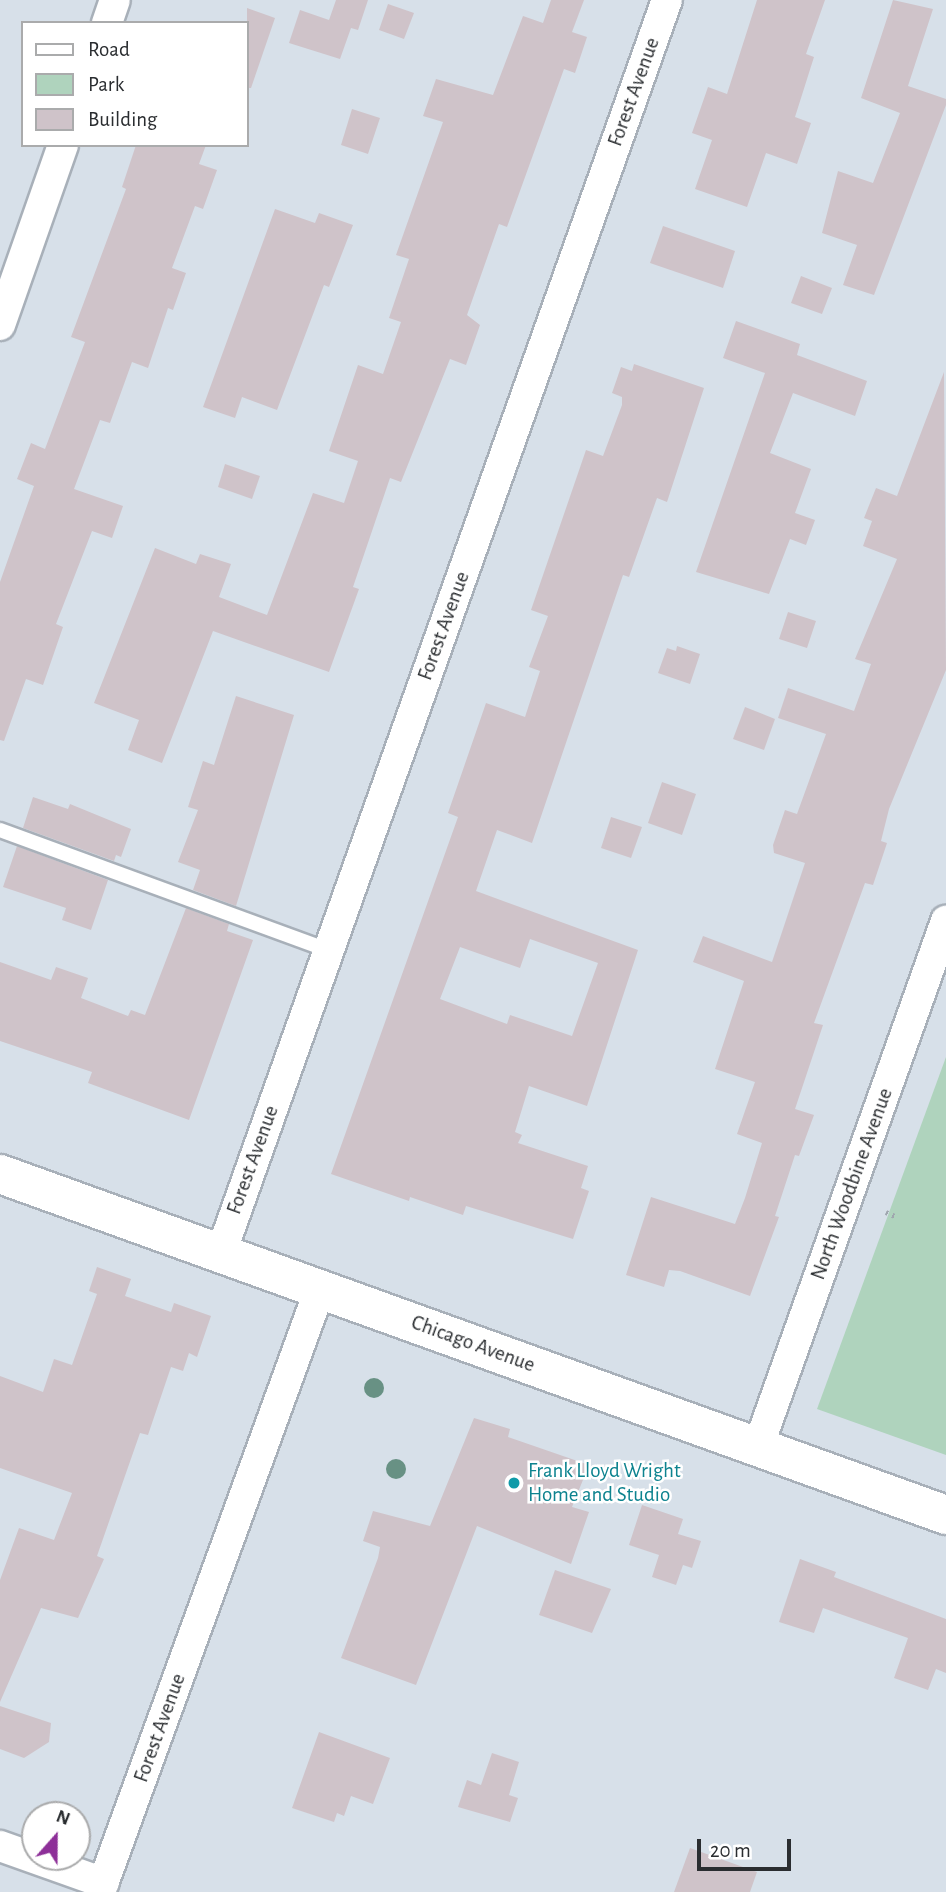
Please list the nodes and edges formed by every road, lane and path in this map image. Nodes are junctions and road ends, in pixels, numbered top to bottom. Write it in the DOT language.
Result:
graph roads {
  1 [pos="115,0"];
  2 [pos="667,0"];
  3 [pos="108,21"];
  4 [pos="63,147"];
  5 [pos="0,326"];
  6 [pos="0,830"];
  7 [pos="946,921"];
  8 [pos="328,950"];
  9 [pos="0,1174"];
  10 [pos="886,1212"];
  11 [pos="897,1217"];
  12 [pos="220,1253"];
  13 [pos="320,1289"];
  14 [pos="758,1447"];
  15 [pos="946,1515"];
  16 [pos="0,1846"];
  17 [pos="102,1887"];
  1 -- 3 [label="street"];
  2 -- 8 [label="street, Forest Avenue"];
  4 -- 5 [label="street"];
  6 -- 8 [label="lane"];
  7 -- 14 [label="street, North Woodbine Avenue"];
  8 -- 12 [label="street, Forest Avenue"];
  9 -- 12 [label="main road, Chicago Avenue"];
  10 -- 11 [label="path"];
  12 -- 13 [label="main road, Chicago Avenue"];
  13 -- 14 [label="main road, Chicago Avenue"];
  13 -- 17 [label="street, Forest Avenue"];
  14 -- 15 [label="main road, Chicago Avenue"];
  16 -- 17 [label="street"];
}
